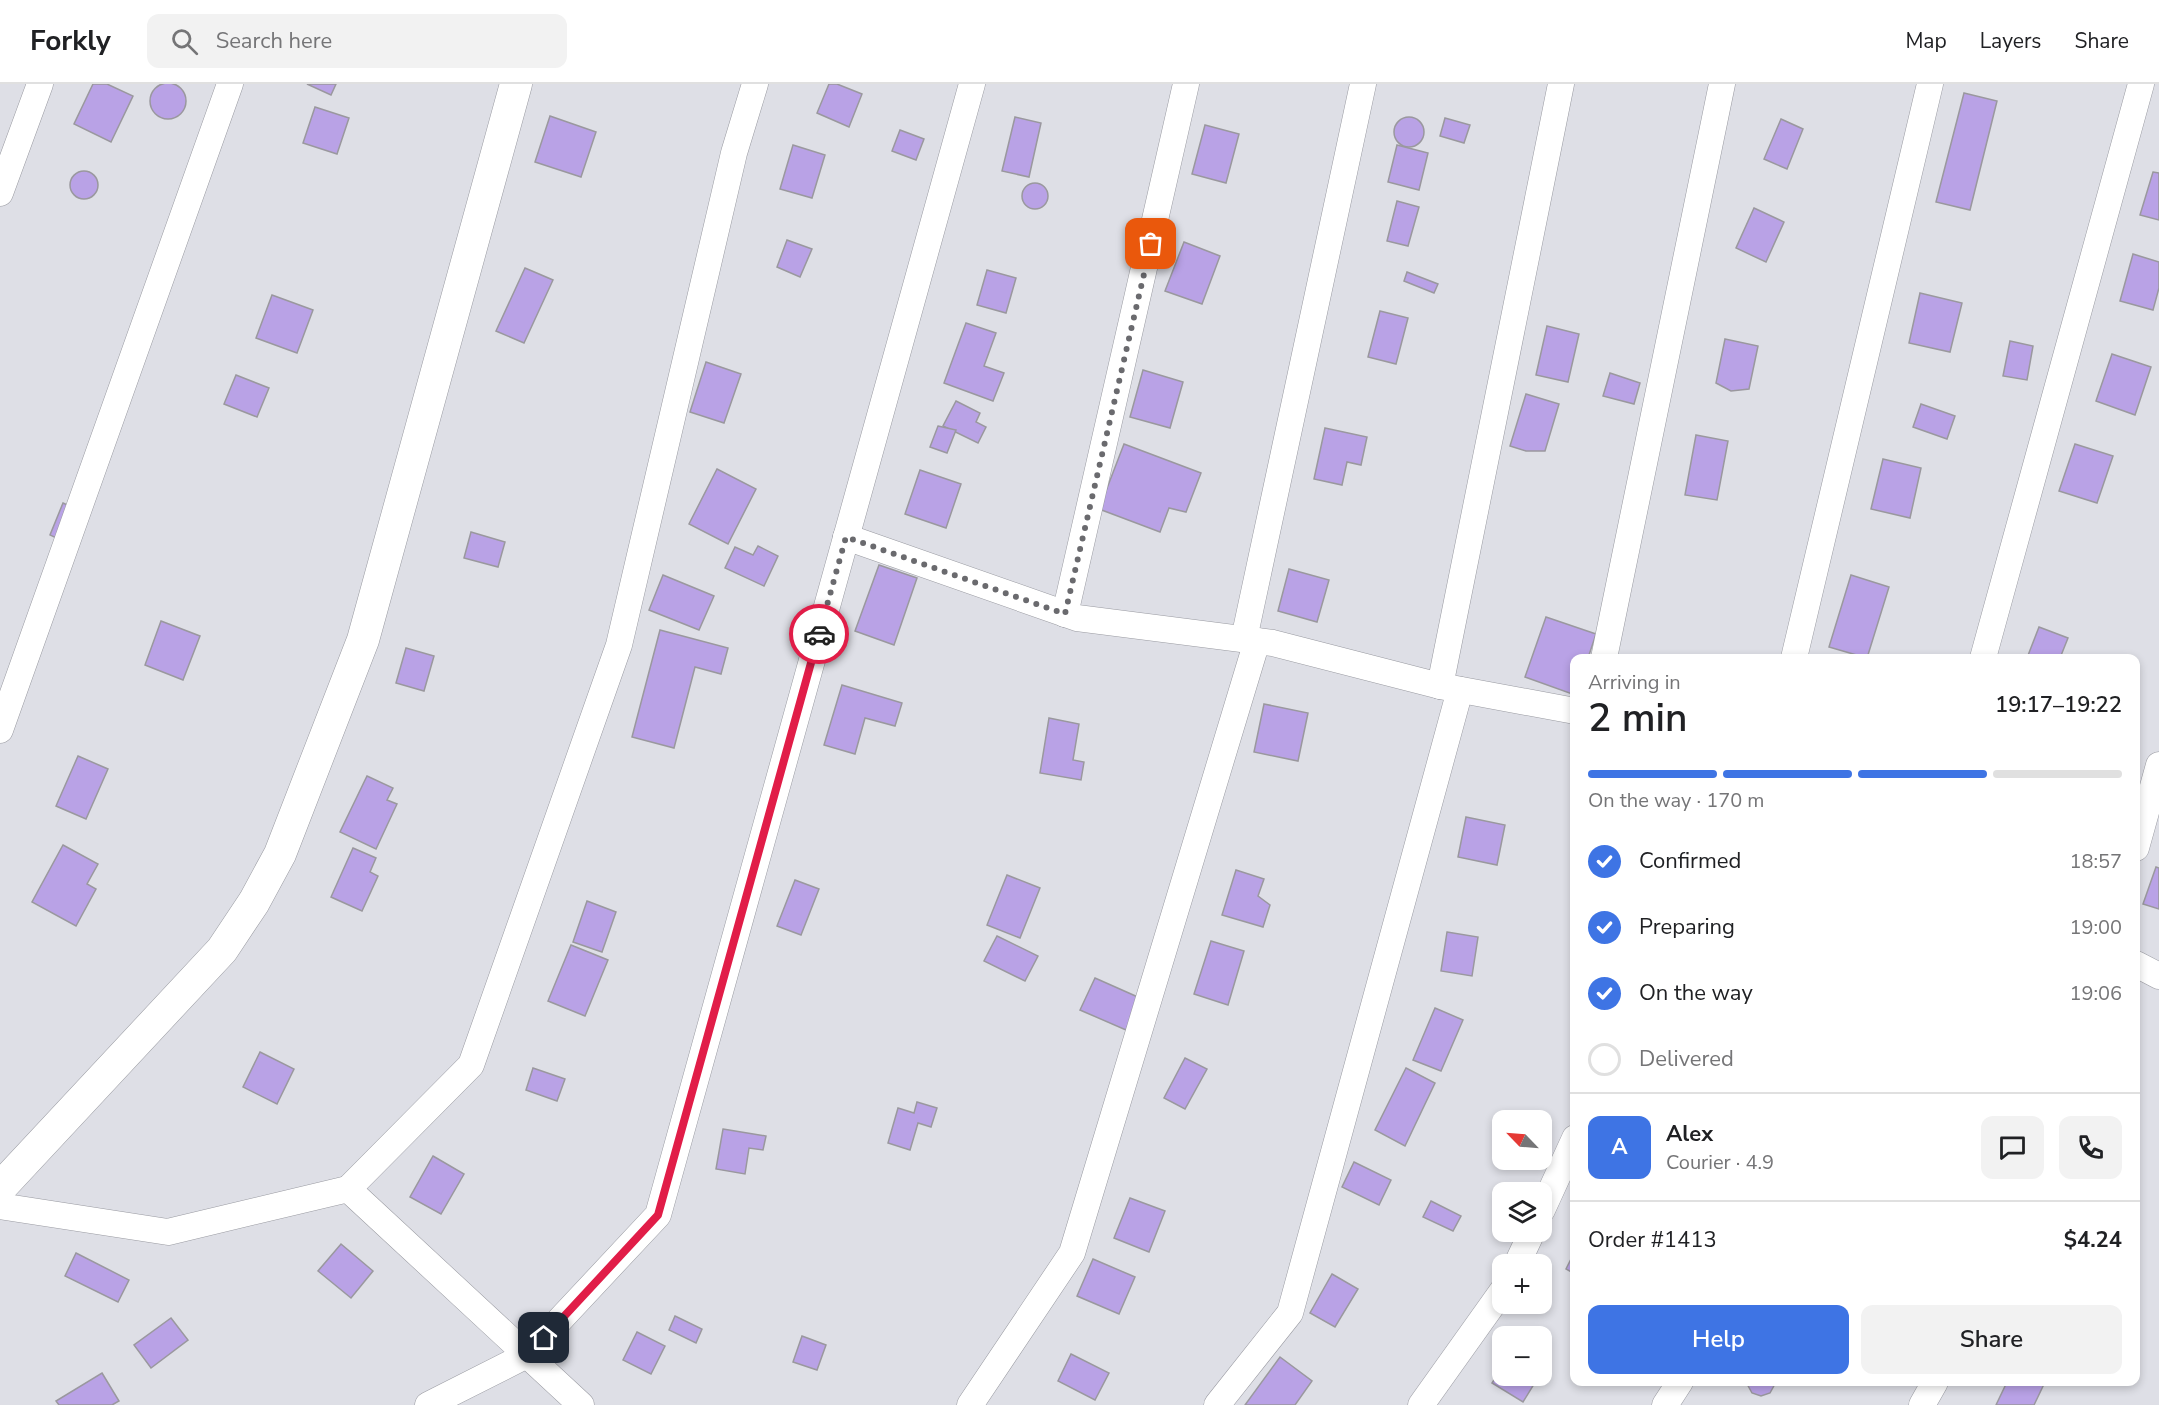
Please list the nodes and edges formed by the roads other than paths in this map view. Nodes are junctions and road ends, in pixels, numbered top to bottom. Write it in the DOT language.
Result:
graph roads {
  1 [pos="40,84"];
  2 [pos="230,84"];
  3 [pos="516,84"];
  4 [pos="754,84"];
  5 [pos="972,84"];
  6 [pos="1186,84"];
  7 [pos="1363,84"];
  8 [pos="1562,84"];
  9 [pos="1722,84"];
  10 [pos="1930,84"];
  11 [pos="2141,84"];
  12 [pos="0,193"];
  13 [pos="846,537"];
  14 [pos="1065,614"];
  15 [pos="1250,640"];
  16 [pos="1605,654"];
  17 [pos="1795,654"];
  18 [pos="1984,654"];
  19 [pos="1450,688"];
  20 [pos="1570,710"];
  21 [pos="0,730"];
  22 [pos="2159,765"];
  23 [pos="2140,834"];
  24 [pos="2140,966"];
  25 [pos="2159,976"];
  26 [pos="1570,1149"];
  27 [pos="0,1188"];
  28 [pos="1552,1188"];
  29 [pos="348,1189"];
  30 [pos="0,1206"];
  31 [pos="1492,1305"];
  32 [pos="527,1355"];
  33 [pos="1677,1386"];
  34 [pos="1933,1386"];
  35 [pos="428,1405"];
  36 [pos="581,1405"];
  37 [pos="970,1405"];
  38 [pos="1217,1405"];
  39 [pos="1420,1405"];
  40 [pos="1665,1405"];
  41 [pos="1922,1405"];
  1 -- 12 [label="street"];
  2 -- 21 [label="street"];
  3 -- 27 [label="street"];
  4 -- 29 [label="street"];
  5 -- 13 [label="street"];
  6 -- 14 [label="street"];
  7 -- 15 [label="street"];
  8 -- 19 [label="street"];
  9 -- 16 [label="street"];
  10 -- 17 [label="street"];
  11 -- 18 [label="street"];
  13 -- 14 [label="street"];
  13 -- 32 [label="street"];
  14 -- 15 [label="street"];
  15 -- 19 [label="street"];
  15 -- 37 [label="street"];
  19 -- 20 [label="street"];
  19 -- 38 [label="street"];
  22 -- 23 [label="street"];
  24 -- 25 [label="street"];
  26 -- 28 [label="street"];
  29 -- 30 [label="street"];
  29 -- 32 [label="street"];
  31 -- 39 [label="street"];
  32 -- 35 [label="street"];
  32 -- 36 [label="street"];
  33 -- 40 [label="street"];
  34 -- 41 [label="street"];
}
